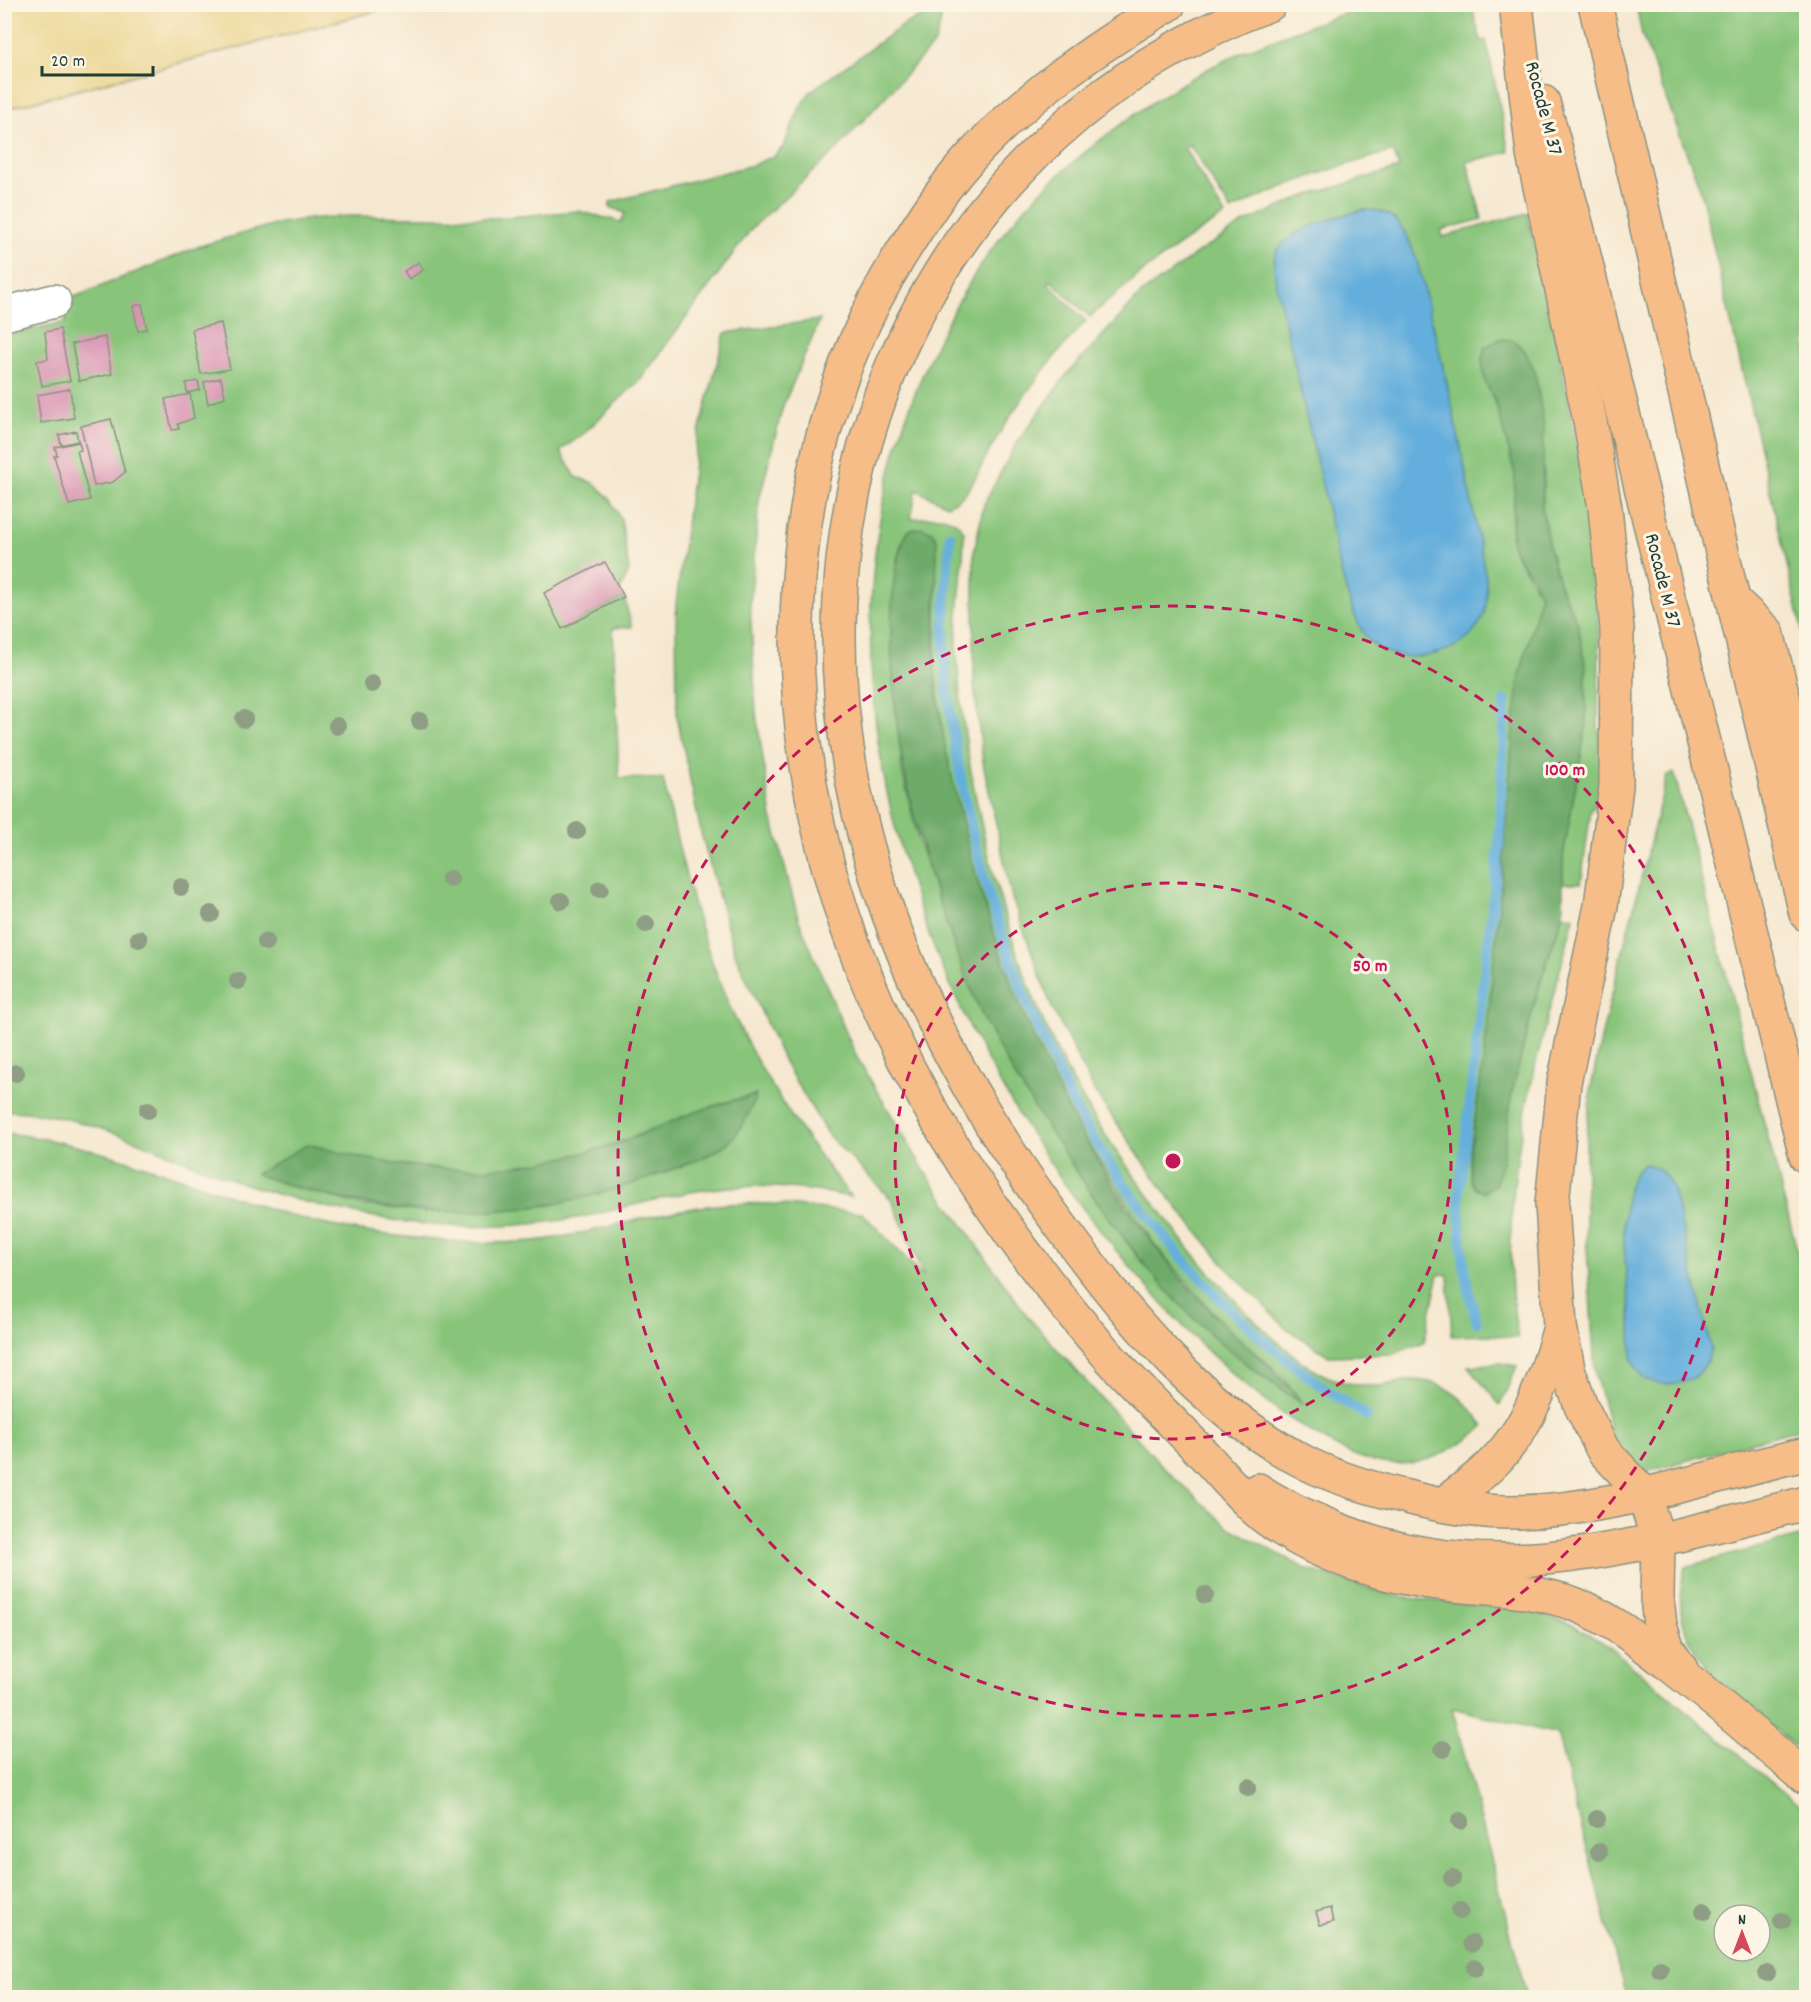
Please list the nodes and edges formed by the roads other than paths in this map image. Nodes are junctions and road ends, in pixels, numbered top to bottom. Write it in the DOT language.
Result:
graph roads {
  1 [pos="1169,4"];
  2 [pos="1270,4"];
  3 [pos="1516,4"];
  4 [pos="1595,4"];
  5 [pos="54,301"];
  6 [pos="4,315"];
  7 [pos="1734,601"];
  8 [pos="1806,790"];
  9 [pos="1806,914"];
  10 [pos="1806,1156"];
  11 [pos="1560,1326"];
  12 [pos="1806,1454"];
  13 [pos="1204,1455"];
  14 [pos="1642,1493"];
  15 [pos="1806,1503"];
  16 [pos="1442,1505"];
  17 [pos="1658,1539"];
  18 [pos="1687,1678"];
  19 [pos="1806,1778"];
  1 -- 13 [label="highway"];
  2 -- 16 [label="highway"];
  3 -- 10 [label="highway, Rocade M 37"];
  3 -- 11 [label="highway"];
  4 -- 7 [label="highway"];
  5 -- 6 [label="street"];
  7 -- 8 [label="highway"];
  7 -- 9 [label="highway"];
  11 -- 14 [label="highway"];
  11 -- 16 [label="highway"];
  12 -- 14 [label="highway"];
  13 -- 17 [label="highway"];
  13 -- 18 [label="highway"];
  14 -- 16 [label="highway"];
  14 -- 17 [label="highway"];
  15 -- 17 [label="highway"];
  17 -- 18 [label="highway"];
  18 -- 19 [label="highway"];
}
